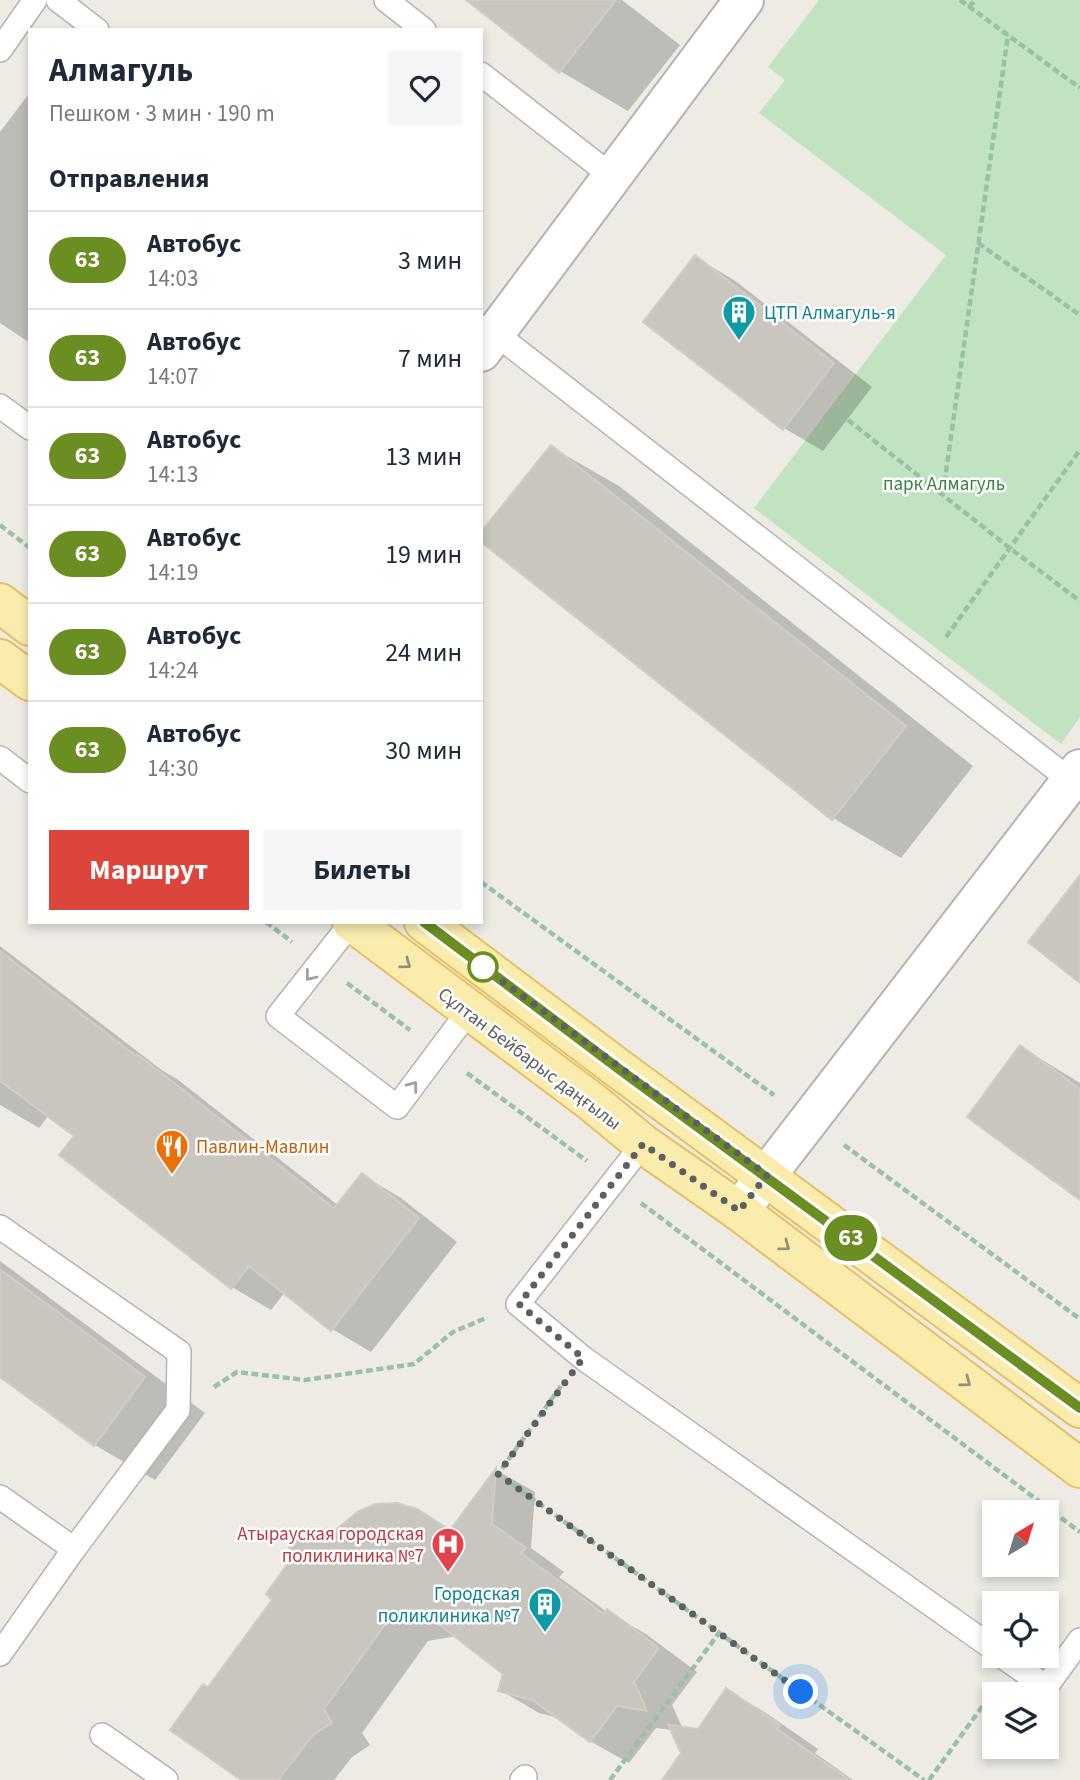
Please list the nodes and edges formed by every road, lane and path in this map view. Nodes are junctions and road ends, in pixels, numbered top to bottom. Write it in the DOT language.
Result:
graph roads {
  1 [pos="35,0"];
  2 [pos="58,0"];
  3 [pos="386,0"];
  4 [pos="960,0"];
  5 [pos="975,0"];
  6 [pos="730,5"];
  7 [pos="970,7"];
  8 [pos="94,28"];
  9 [pos="421,28"];
  10 [pos="1008,35"];
  11 [pos="0,50"];
  12 [pos="483,76"];
  13 [pos="1080,88"];
  14 [pos="613,177"];
  15 [pos="978,242"];
  16 [pos="1080,315"];
  17 [pos="486,336"];
  18 [pos="0,406"];
  19 [pos="848,420"];
  20 [pos="28,427"];
  21 [pos="1080,450"];
  22 [pos="943,494"];
  23 [pos="0,525"];
  24 [pos="28,546"];
  25 [pos="1011,550"];
  26 [pos="1080,601"];
  27 [pos="0,603"];
  28 [pos="28,624"];
  29 [pos="924,666"];
  30 [pos="0,758"];
  31 [pos="28,779"];
  32 [pos="1077,779"];
  33 [pos="269,924"];
  34 [pos="350,924"];
  35 [pos="355,924"];
  36 [pos="427,924"];
  37 [pos="320,963"];
  38 [pos="468,1012"];
  39 [pos="439,1052"];
  40 [pos="643,1144"];
  41 [pos="767,1175"];
  42 [pos="614,1183"];
  43 [pos="739,1211"];
  44 [pos="0,1227"];
  45 [pos="519,1304"];
  46 [pos="583,1358"];
  47 [pos="1080,1408"];
  48 [pos="178,1410"];
  49 [pos="1080,1468"];
  50 [pos="0,1497"];
  51 [pos="1080,1532"];
  52 [pos="74,1549"];
  53 [pos="719,1633"];
  54 [pos="1080,1640"];
  55 [pos="982,1641"];
  56 [pos="0,1654"];
  57 [pos="996,1668"];
  58 [pos="1020,1668"];
  59 [pos="102,1735"];
  60 [pos="166,1780"];
  61 [pos="610,1780"];
  62 [pos="924,1780"];
  63 [pos="929,1780"];
  1 -- 11 [label="lane"];
  2 -- 8 [label="lane"];
  3 -- 9 [label="lane"];
  4 -- 7 [label="path"];
  5 -- 7 [label="path"];
  6 -- 14 [label="street"];
  7 -- 10 [label="path"];
  10 -- 13 [label="path"];
  10 -- 15 [label="path"];
  12 -- 14 [label="lane"];
  14 -- 17 [label="street"];
  15 -- 16 [label="path"];
  15 -- 22 [label="path"];
  17 -- 29 [label="lane"];
  18 -- 20 [label="lane"];
  19 -- 22 [label="path"];
  21 -- 25 [label="path"];
  22 -- 25 [label="path"];
  23 -- 24 [label="path"];
  25 -- 26 [label="path"];
  25 -- 29 [label="path"];
  27 -- 28 [label="main road"];
  29 -- 32 [label="lane"];
  30 -- 31 [label="lane"];
  32 -- 41 [label="street"];
  33 -- 37 [label="path"];
  34 -- 37 [label="lane"];
  35 -- 38 [label="main road, Сұлтан Бейбарыс даңғылы, one-way"];
  36 -- 41 [label="main road"];
  37 -- 39 [label="path"];
  37 -- 39 [label="lane, one-way"];
  38 -- 39 [label="lane"];
  38 -- 40 [label="main road, Сұлтан Бейбарыс даңғылы"];
  39 -- 42 [label="path"];
  40 -- 42 [label="lane"];
  40 -- 43 [label="main road, Сұлтан Бейбарыс даңғылы"];
  41 -- 43 [label="street"];
  41 -- 47 [label="main road"];
  42 -- 45 [label="lane"];
  42 -- 51 [label="path"];
  43 -- 49 [label="main road, Сұлтан Бейбарыс даңғылы, one-way"];
  44 -- 48 [label="lane"];
  45 -- 46 [label="lane"];
  45 -- 48 [label="path"];
  46 -- 53 [label="path"];
  46 -- 55 [label="lane"];
  48 -- 52 [label="lane"];
  50 -- 52 [label="lane"];
  52 -- 56 [label="lane"];
  53 -- 61 [label="path"];
  53 -- 62 [label="path"];
  54 -- 58 [label="lane"];
  57 -- 63 [label="path"];
  59 -- 60 [label="lane"];
}
